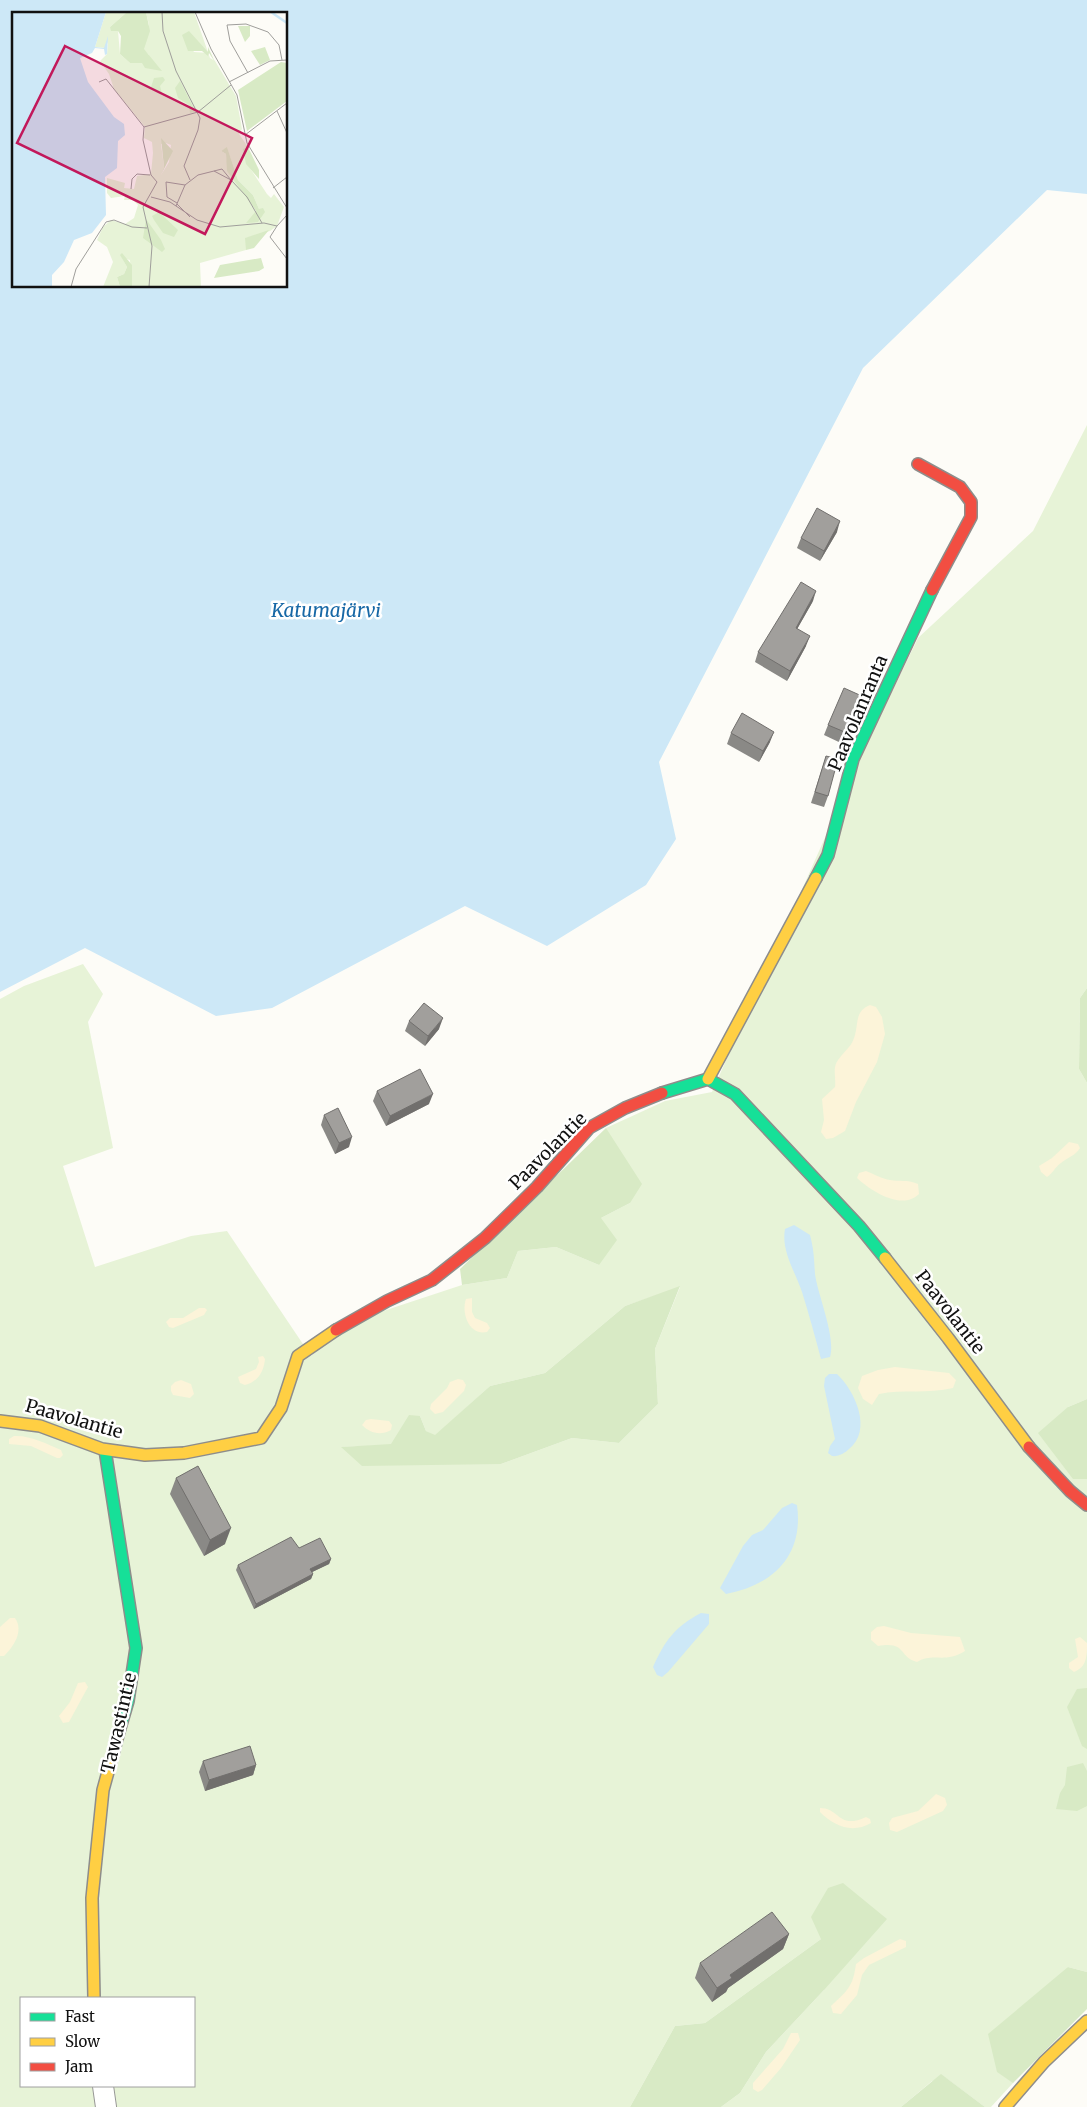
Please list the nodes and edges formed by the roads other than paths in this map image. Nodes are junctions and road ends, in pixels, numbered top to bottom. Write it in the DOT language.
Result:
graph roads {
  1 [pos="918,464"];
  2 [pos="708,1079"];
  3 [pos="0,1421"];
  4 [pos="105,1450"];
  5 [pos="1087,1505"];
  6 [pos="94,1997"];
  7 [pos="1086,2025"];
  8 [pos="103,2087"];
  9 [pos="106,2107"];
  10 [pos="1005,2107"];
  1 -- 2 [label="street, Paavolanranta"];
  2 -- 4 [label="street, Paavolantie"];
  2 -- 5 [label="street, Paavolantie"];
  3 -- 4 [label="street, Paavolantie"];
  4 -- 6 [label="street, Tawastintie"];
  7 -- 10 [label="street"];
  8 -- 9 [label="street"];
}
